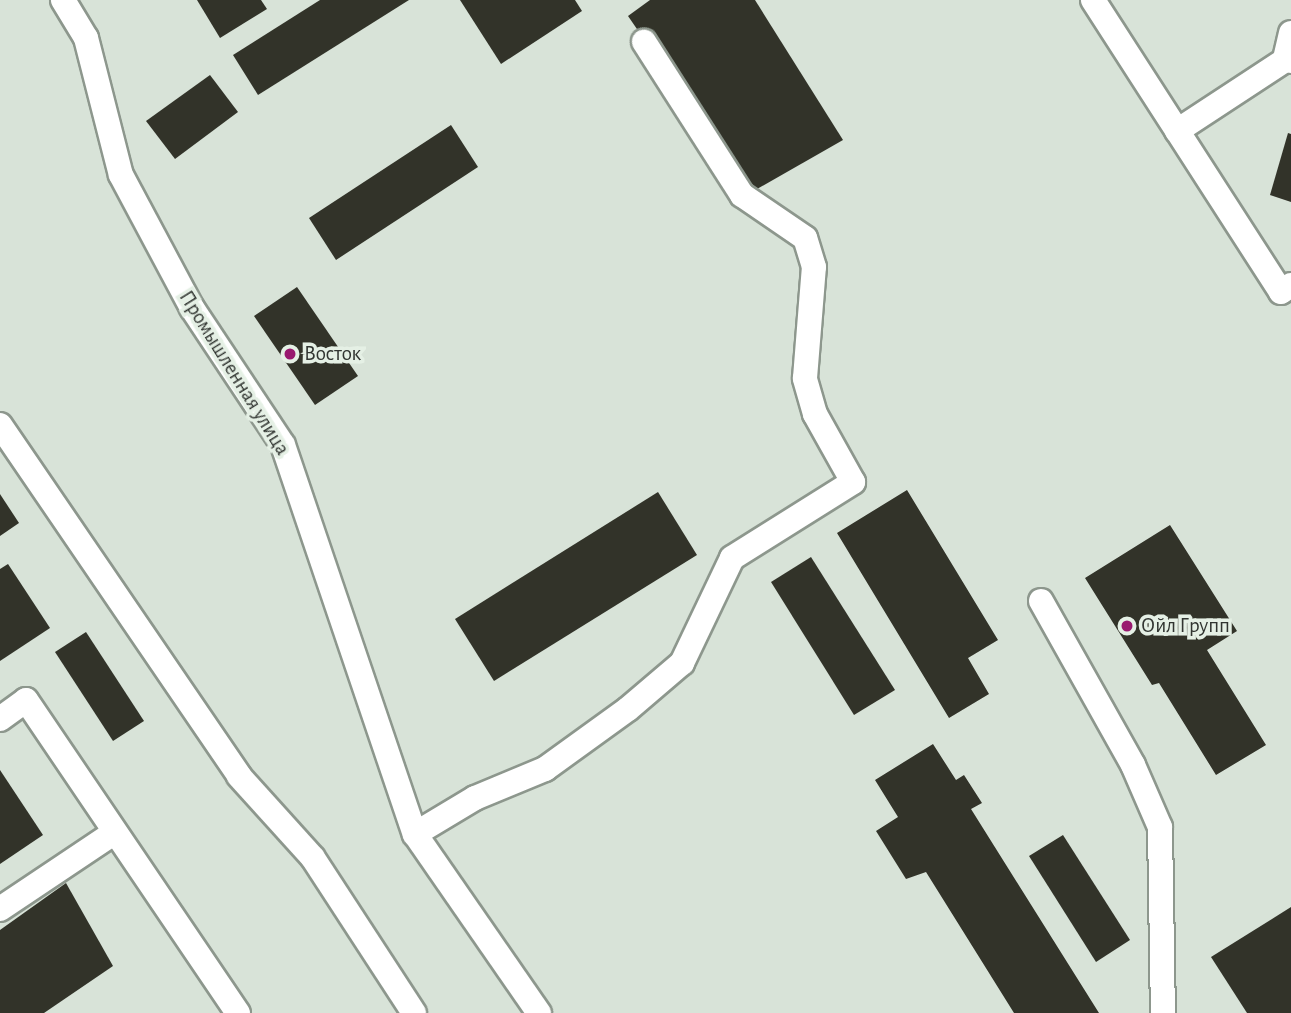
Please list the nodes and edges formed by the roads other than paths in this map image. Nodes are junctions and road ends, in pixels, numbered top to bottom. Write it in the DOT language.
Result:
graph roads {
  1 [pos="63,0"];
  2 [pos="1093,0"];
  3 [pos="1291,33"];
  4 [pos="644,41"];
  5 [pos="1288,60"];
  6 [pos="1177,131"];
  7 [pos="1291,285"];
  8 [pos="0,425"];
  9 [pos="1041,601"];
  10 [pos="0,719"];
  11 [pos="115,832"];
  12 [pos="415,834"];
  13 [pos="0,909"];
  14 [pos="238,1013"];
  15 [pos="414,1013"];
  16 [pos="539,1013"];
  17 [pos="1163,1013"];
  1 -- 12 [label="street, Промышленная улица"];
  2 -- 6 [label="street"];
  3 -- 5 [label="street"];
  4 -- 12 [label="street"];
  5 -- 6 [label="street"];
  6 -- 7 [label="street"];
  8 -- 15 [label="street"];
  9 -- 17 [label="street"];
  10 -- 11 [label="street"];
  11 -- 13 [label="street"];
  11 -- 14 [label="street"];
  12 -- 16 [label="street, Промышленная улица"];
}
